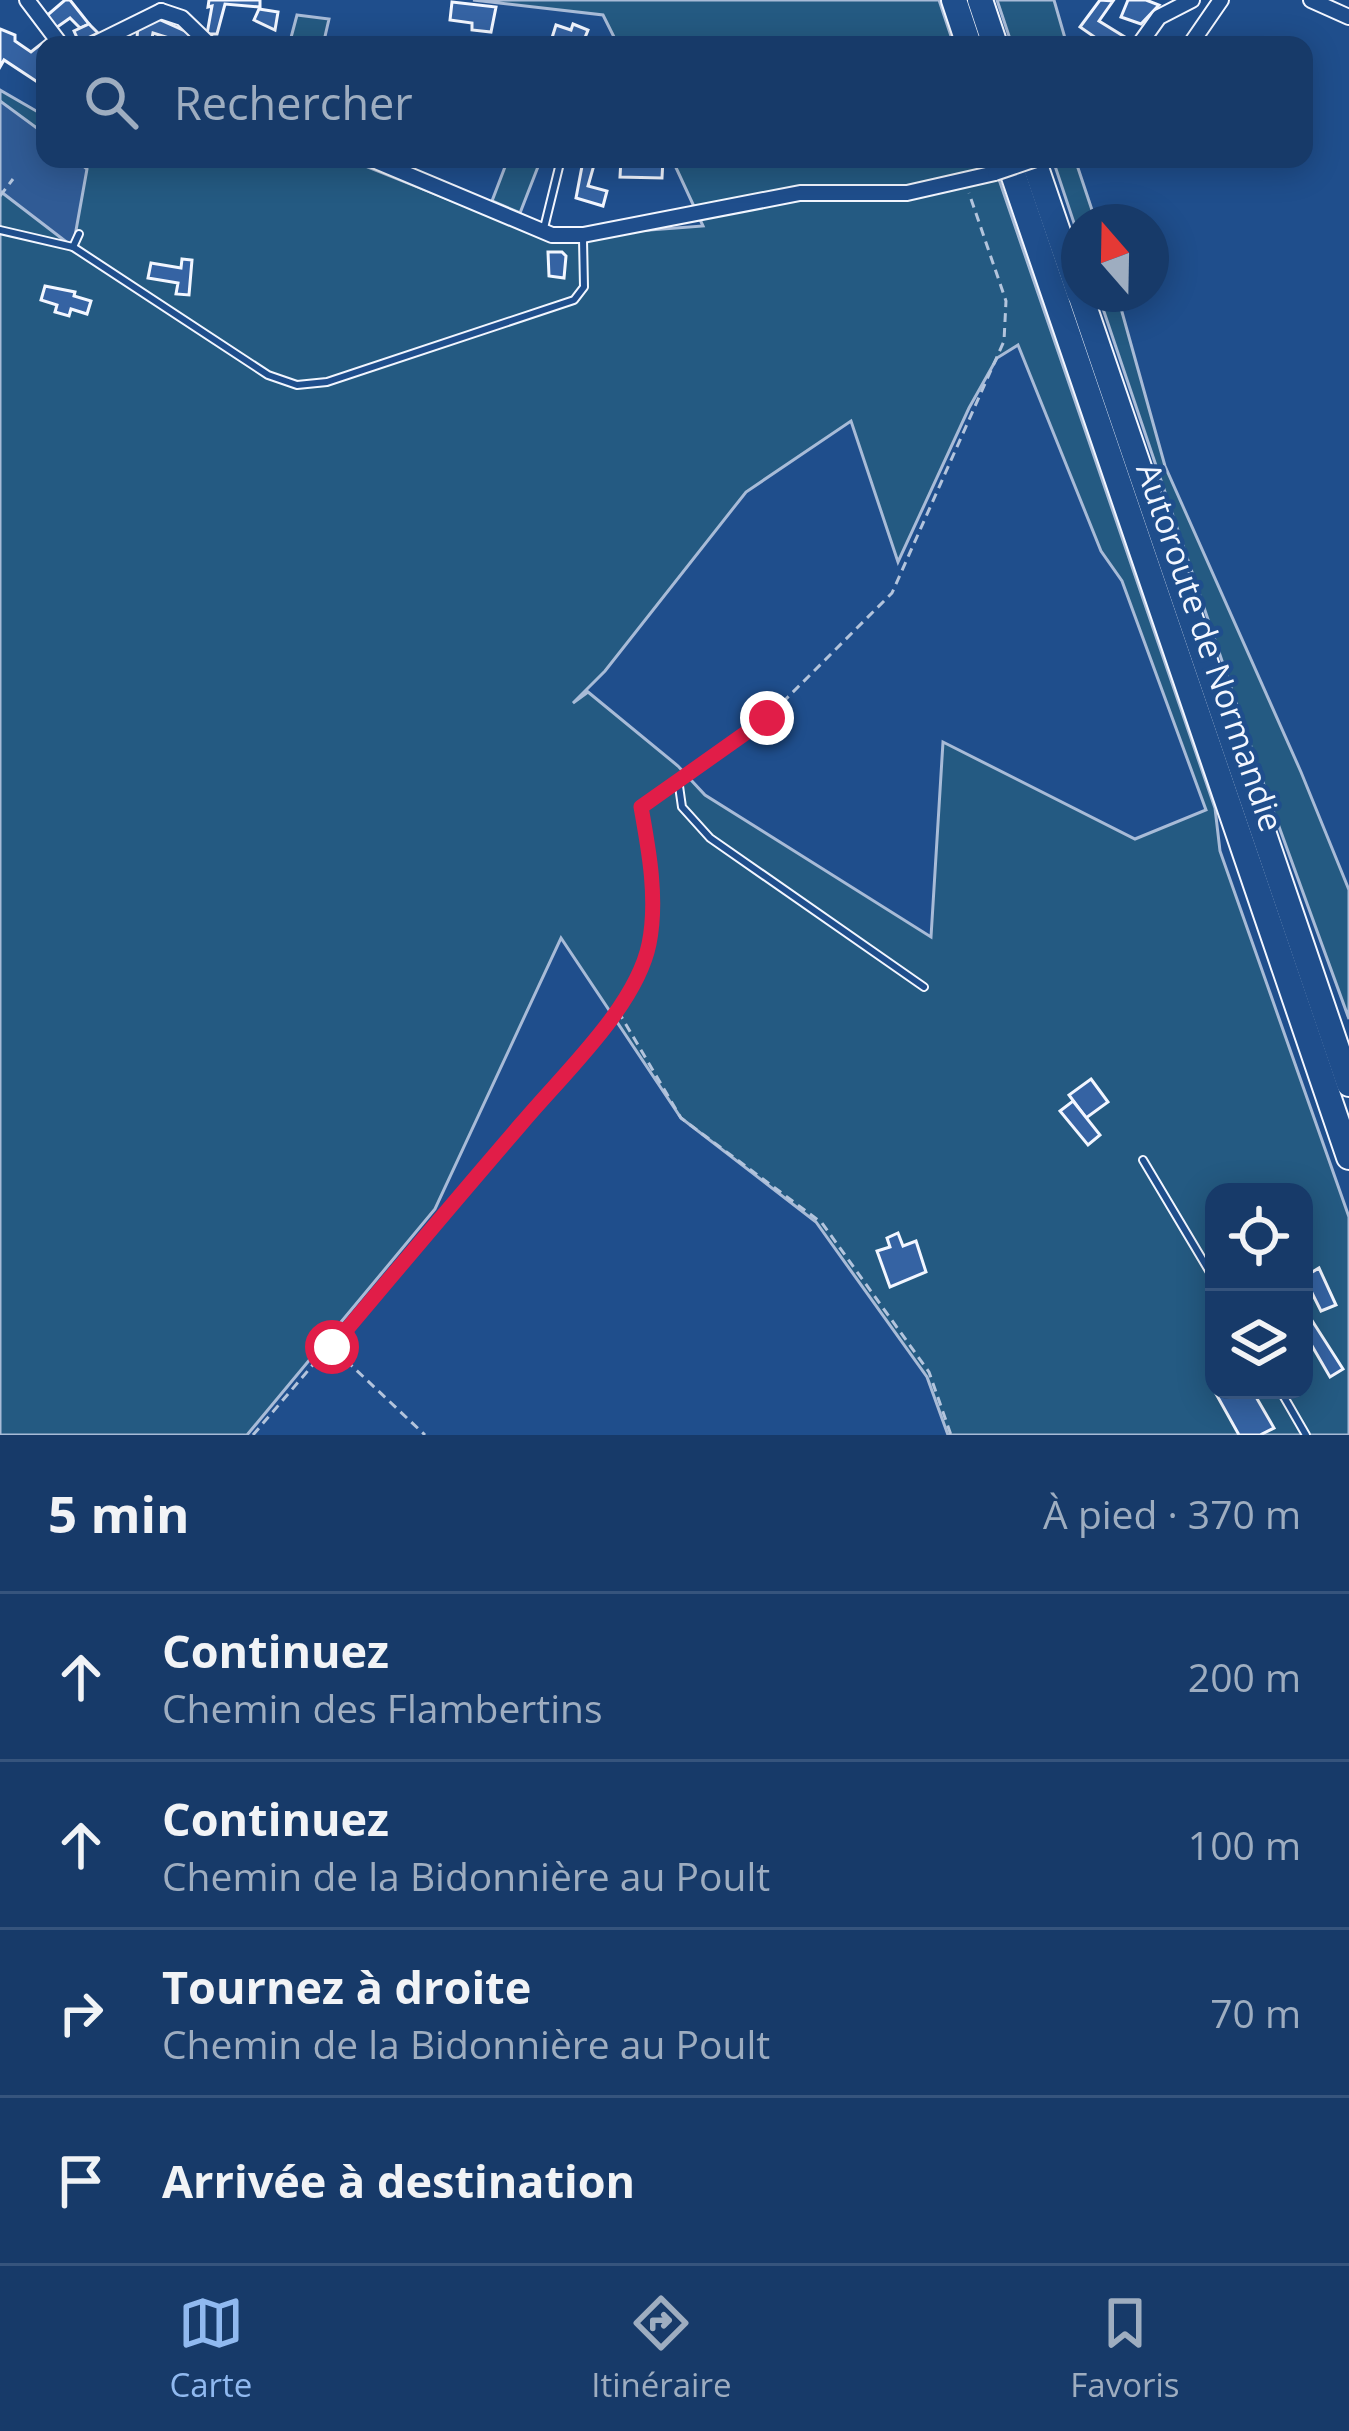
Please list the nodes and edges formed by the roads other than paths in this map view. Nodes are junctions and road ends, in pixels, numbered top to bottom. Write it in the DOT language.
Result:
graph roads {
  1 [pos="27,0"];
  2 [pos="954,0"];
  3 [pos="980,0"];
  4 [pos="1192,0"];
  5 [pos="1221,0"];
  6 [pos="1311,0"];
  7 [pos="162,5"];
  8 [pos="1349,17"];
  9 [pos="54,36"];
  10 [pos="108,36"];
  11 [pos="201,36"];
  12 [pos="966,36"];
  13 [pos="992,36"];
  14 [pos="1147,36"];
  15 [pos="1196,36"];
  16 [pos="392,168"];
  17 [pos="559,168"];
  18 [pos="996,168"];
  19 [pos="1002,168"];
  20 [pos="1038,168"];
  21 [pos="0,230"];
  22 [pos="543,232"];
  23 [pos="79,234"];
  24 [pos="583,235"];
  25 [pos="1061,238"];
  26 [pos="73,247"];
  27 [pos="1085,312"];
  28 [pos="678,779"];
  29 [pos="924,987"];
  30 [pos="1349,1084"];
  31 [pos="1349,1156"];
  32 [pos="1143,1160"];
  33 [pos="1205,1264"];
  34 [pos="1285,1399"];
  35 [pos="1306,1435"];
  1 -- 9 [label="street"];
  2 -- 12 [label="highway"];
  3 -- 13 [label="highway"];
  4 -- 14 [label="street"];
  5 -- 15 [label="street"];
  6 -- 8 [label="street"];
  7 -- 10 [label="street"];
  7 -- 11 [label="street"];
  16 -- 22 [label="street"];
  17 -- 22 [label="lane"];
  18 -- 24 [label="street"];
  19 -- 31 [label="highway, Autoroute de Normandie"];
  20 -- 25 [label="highway, Autoroute de Normandie"];
  21 -- 26 [label="lane"];
  22 -- 24 [label="street"];
  23 -- 26 [label="lane"];
  24 -- 26 [label="lane"];
  27 -- 30 [label="highway, Autoroute de Normandie"];
  28 -- 29 [label="lane"];
  32 -- 33 [label="lane"];
  34 -- 35 [label="lane"];
}
